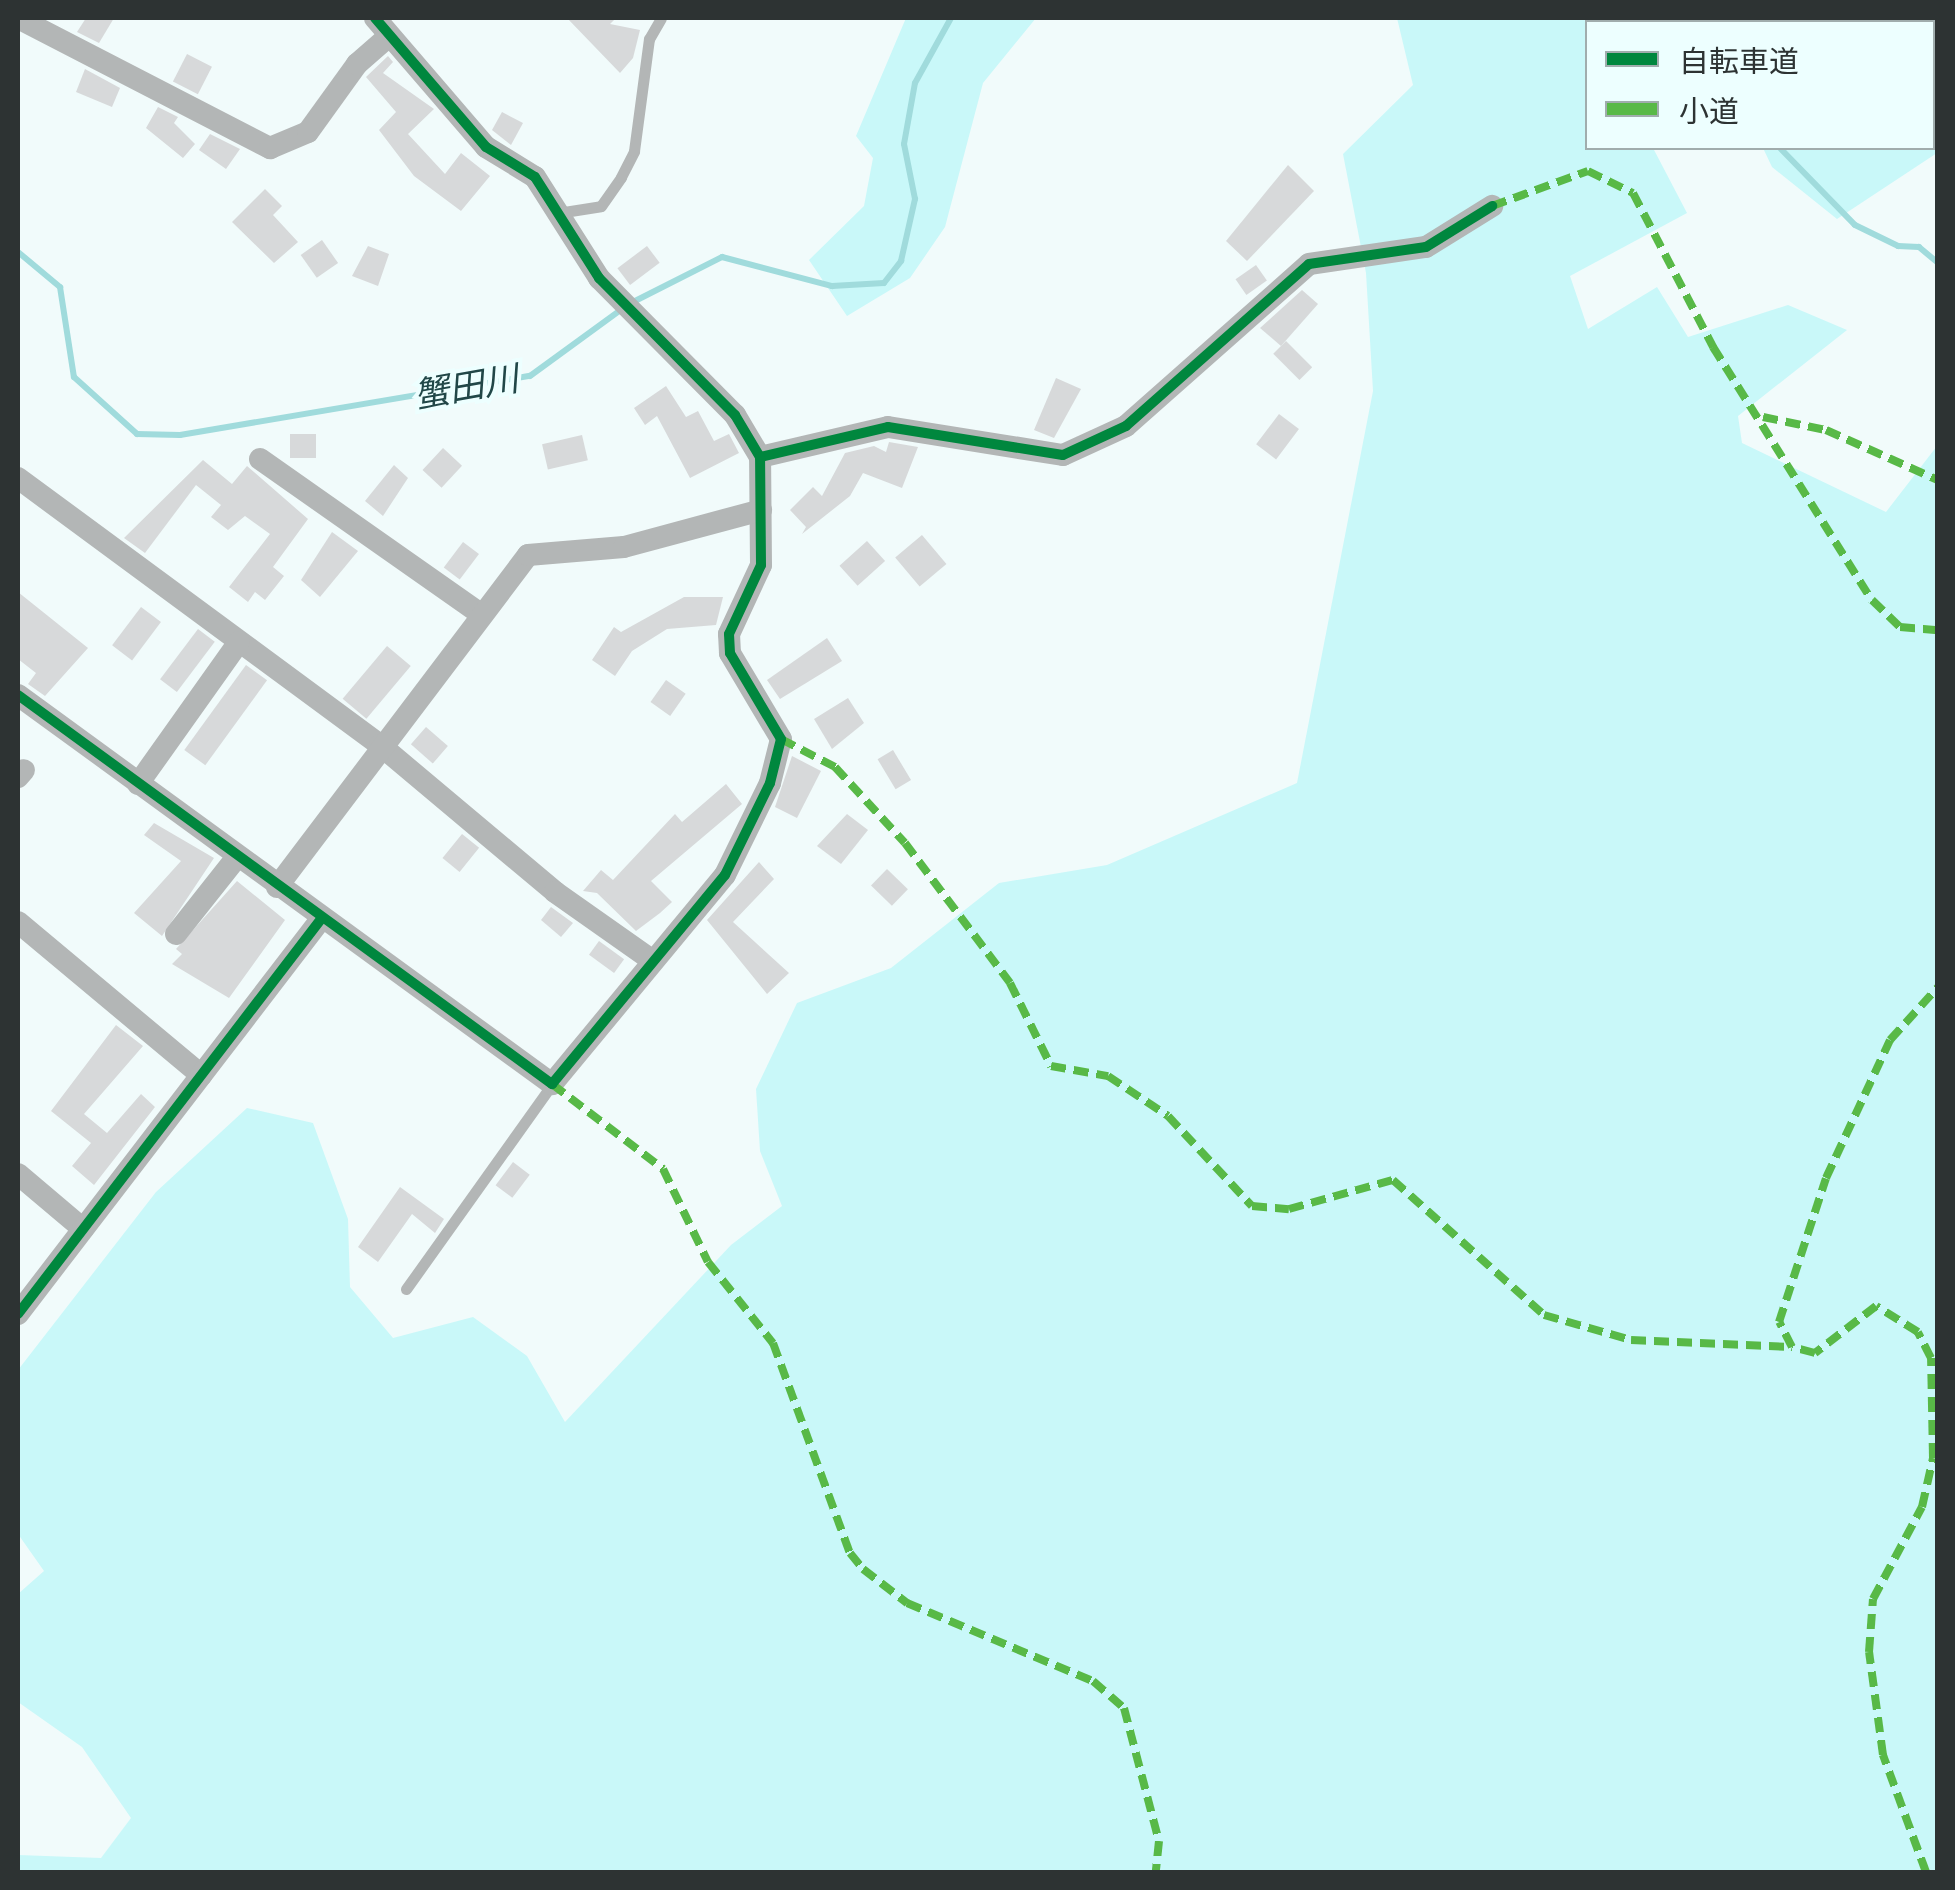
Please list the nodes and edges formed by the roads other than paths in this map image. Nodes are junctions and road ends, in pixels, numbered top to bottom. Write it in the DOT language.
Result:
graph roads {
  1 [pos="18,18"];
  2 [pos="661,18"];
  3 [pos="382,27"];
  4 [pos="1492,206"];
  5 [pos="564,212"];
  6 [pos="760,457"];
  7 [pos="260,459"];
  8 [pos="18,478"];
  9 [pos="762,510"];
  10 [pos="479,613"];
  11 [pos="239,642"];
  12 [pos="18,696"];
  13 [pos="380,745"];
  14 [pos="138,784"];
  15 [pos="237,857"];
  16 [pos="277,887"];
  17 [pos="321,919"];
  18 [pos="18,922"];
  19 [pos="176,934"];
  20 [pos="649,958"];
  21 [pos="201,1075"];
  22 [pos="552,1084"];
  23 [pos="18,1174"];
  24 [pos="83,1229"];
  25 [pos="406,1289"];
  26 [pos="18,1314"];
  1 -- 3 [label="street"];
  2 -- 5 [label="lane"];
  3 -- 5 [label="street"];
  4 -- 6 [label="street"];
  5 -- 6 [label="street"];
  6 -- 9 [label="street"];
  7 -- 10 [label="street"];
  8 -- 11 [label="street"];
  9 -- 10 [label="street"];
  9 -- 20 [label="street"];
  10 -- 13 [label="street"];
  11 -- 13 [label="street"];
  11 -- 14 [label="street"];
  12 -- 14 [label="street"];
  13 -- 16 [label="street"];
  13 -- 20 [label="street"];
  14 -- 15 [label="street"];
  15 -- 16 [label="street"];
  15 -- 19 [label="street"];
  16 -- 17 [label="street"];
  17 -- 21 [label="street"];
  17 -- 22 [label="street"];
  18 -- 21 [label="street"];
  20 -- 22 [label="street"];
  21 -- 24 [label="street"];
  22 -- 25 [label="lane"];
  23 -- 24 [label="street"];
  24 -- 26 [label="street"];
}
